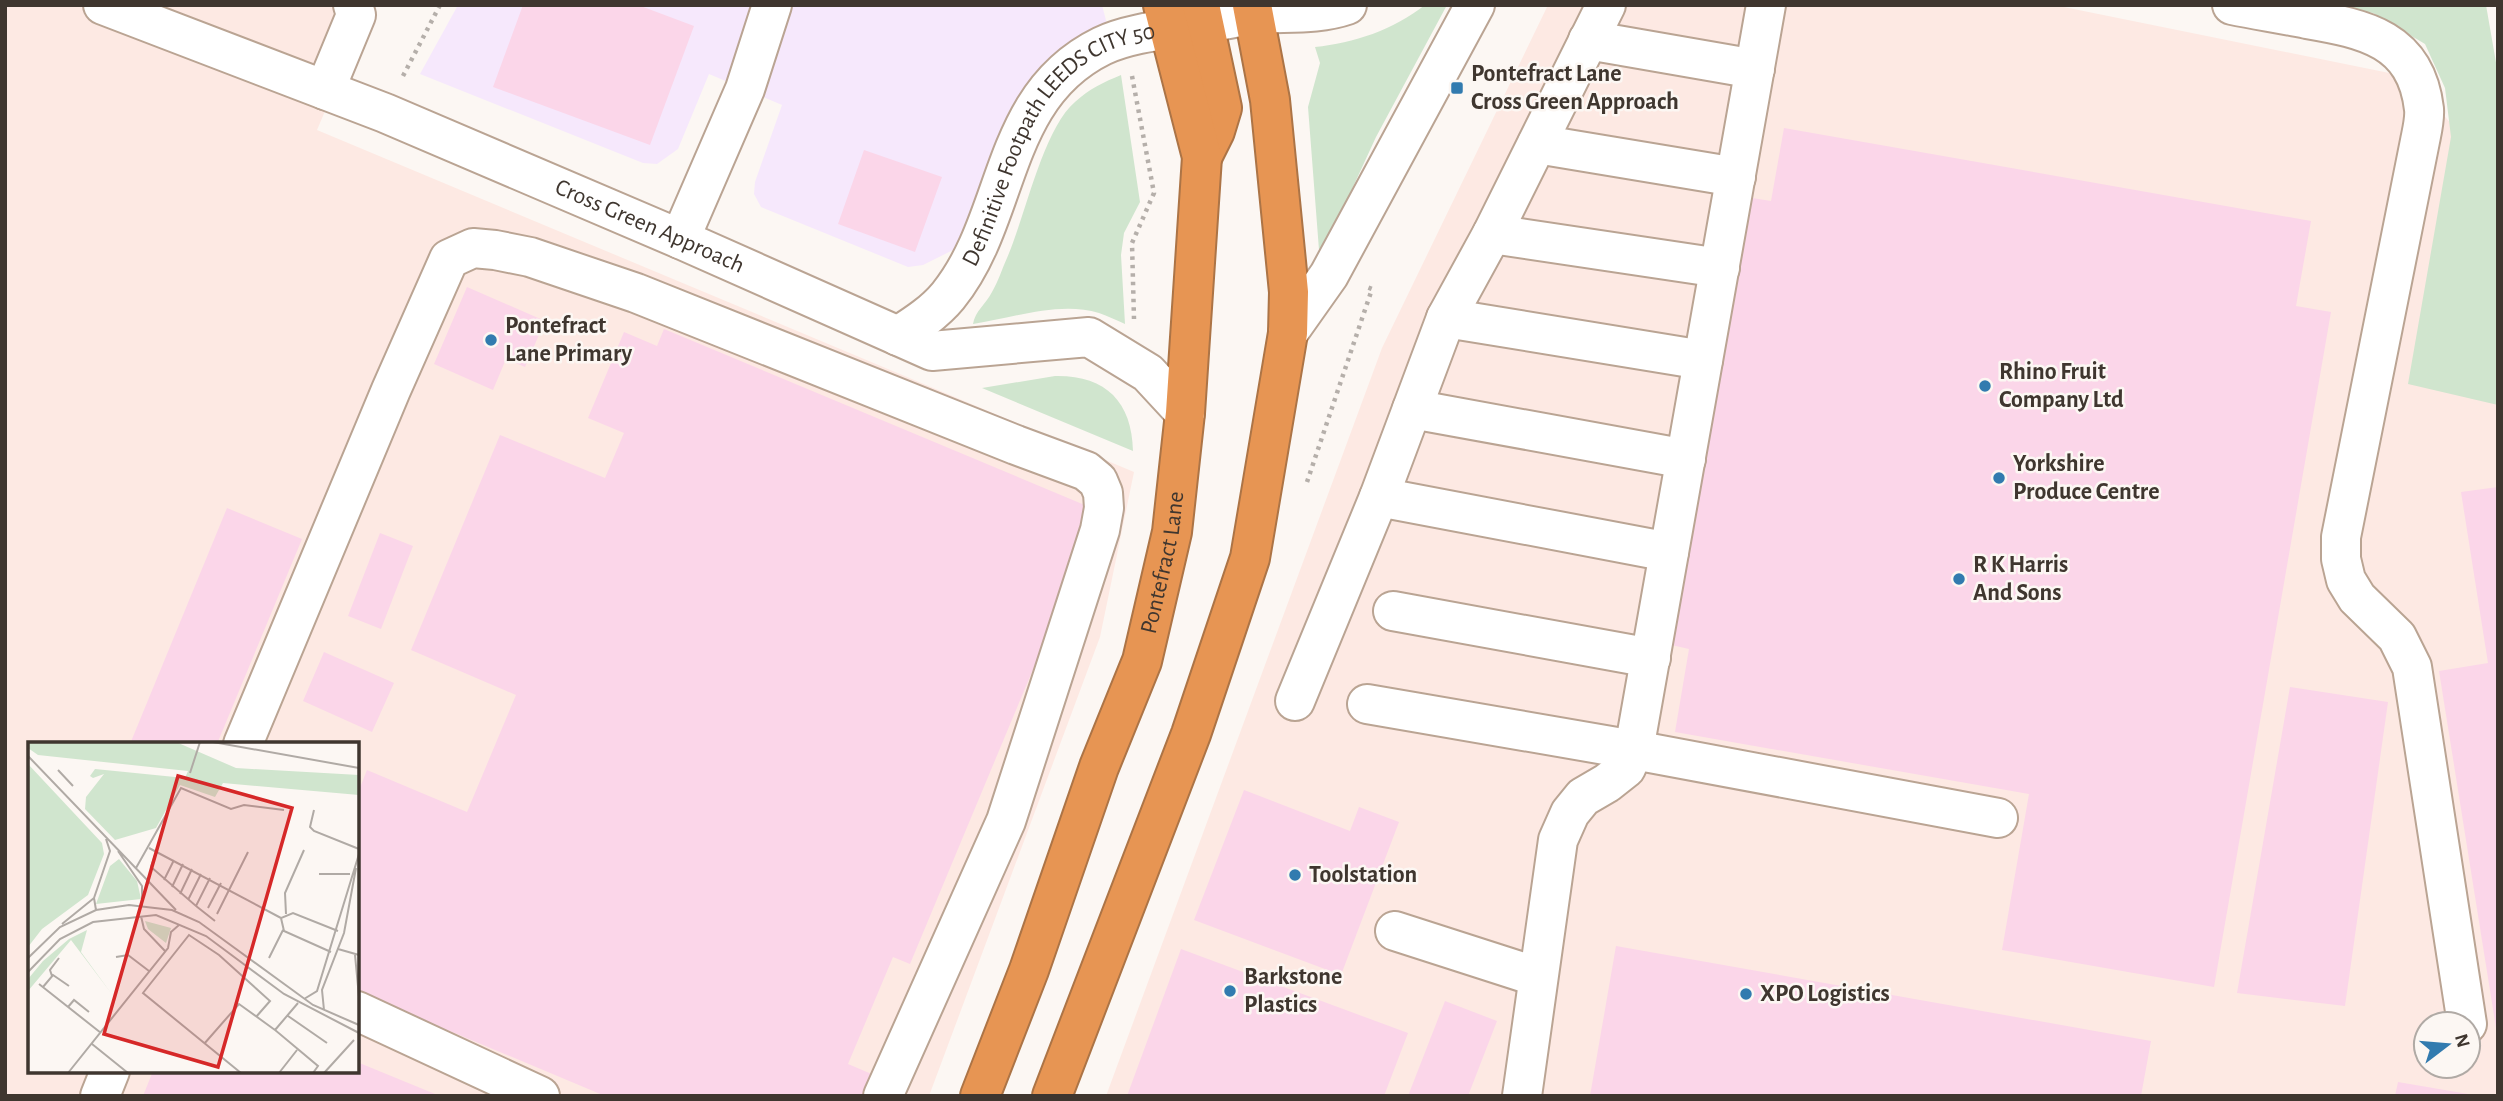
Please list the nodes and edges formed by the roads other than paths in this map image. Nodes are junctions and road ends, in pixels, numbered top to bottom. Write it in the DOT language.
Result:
graph roads {
  1 [pos="103,5"];
  2 [pos="352,5"];
  3 [pos="772,5"];
  4 [pos="1347,5"];
  5 [pos="1475,5"];
  6 [pos="1606,5"];
  7 [pos="1766,5"];
  8 [pos="2232,5"];
  9 [pos="1253,10"];
  10 [pos="1191,14"];
  11 [pos="1588,40"];
  12 [pos="1755,69"];
  13 [pos="326,90"];
  14 [pos="1537,144"];
  15 [pos="1736,177"];
  16 [pos="1492,234"];
  17 [pos="680,239"];
  18 [pos="1720,268"];
  19 [pos="1446,318"];
  20 [pos="1288,334"];
  21 [pos="898,336"];
  22 [pos="1703,360"];
  23 [pos="1412,409"];
  24 [pos="1185,414"];
  25 [pos="1686,459"];
  26 [pos="1380,497"];
  27 [pos="1669,552"];
  28 [pos="1393,611"];
  29 [pos="1651,658"];
  30 [pos="1295,701"];
  31 [pos="1367,704"];
  32 [pos="244,742"];
  33 [pos="1634,750"];
  34 [pos="1998,818"];
  35 [pos="1395,931"];
  36 [pos="1538,977"];
  37 [pos="2465,1010"];
  38 [pos="359,1012"];
  39 [pos="109,1073"];
  40 [pos="100,1096"];
  41 [pos="540,1096"];
  42 [pos="883,1096"];
  43 [pos="980,1096"];
  44 [pos="1052,1096"];
  45 [pos="1522,1096"];
  1 -- 13 [label="street, Cross Green Approach"];
  2 -- 13 [label="street"];
  3 -- 17 [label="street"];
  4 -- 9 [label="street, Definitive Footpath LEEDS CITY 50"];
  5 -- 20 [label="street"];
  6 -- 11 [label="street"];
  7 -- 12 [label="street"];
  8 -- 37 [label="street"];
  9 -- 10 [label="street, Definitive Footpath LEEDS CITY 50"];
  9 -- 20 [label="highway"];
  10 -- 21 [label="street, Definitive Footpath LEEDS CITY 50"];
  10 -- 24 [label="highway, Pontefract Lane"];
  11 -- 12 [label="street"];
  11 -- 14 [label="street"];
  12 -- 15 [label="street"];
  13 -- 17 [label="street, Cross Green Approach"];
  14 -- 15 [label="street"];
  14 -- 16 [label="street"];
  15 -- 18 [label="street"];
  16 -- 18 [label="street"];
  16 -- 19 [label="street"];
  17 -- 21 [label="street, Cross Green Approach"];
  18 -- 22 [label="street"];
  19 -- 22 [label="street"];
  19 -- 23 [label="street"];
  20 -- 44 [label="highway"];
  21 -- 24 [label="street, Cross Green Approach"];
  22 -- 25 [label="street"];
  23 -- 25 [label="street"];
  23 -- 26 [label="street"];
  24 -- 43 [label="highway, Pontefract Lane"];
  25 -- 27 [label="street"];
  26 -- 27 [label="street"];
  26 -- 30 [label="street"];
  27 -- 29 [label="street"];
  28 -- 29 [label="street"];
  29 -- 33 [label="street"];
  31 -- 33 [label="street"];
  32 -- 42 [label="street"];
  33 -- 34 [label="street"];
  33 -- 36 [label="street"];
  35 -- 36 [label="street"];
  36 -- 45 [label="street"];
  38 -- 41 [label="street"];
  39 -- 40 [label="street"];
}
